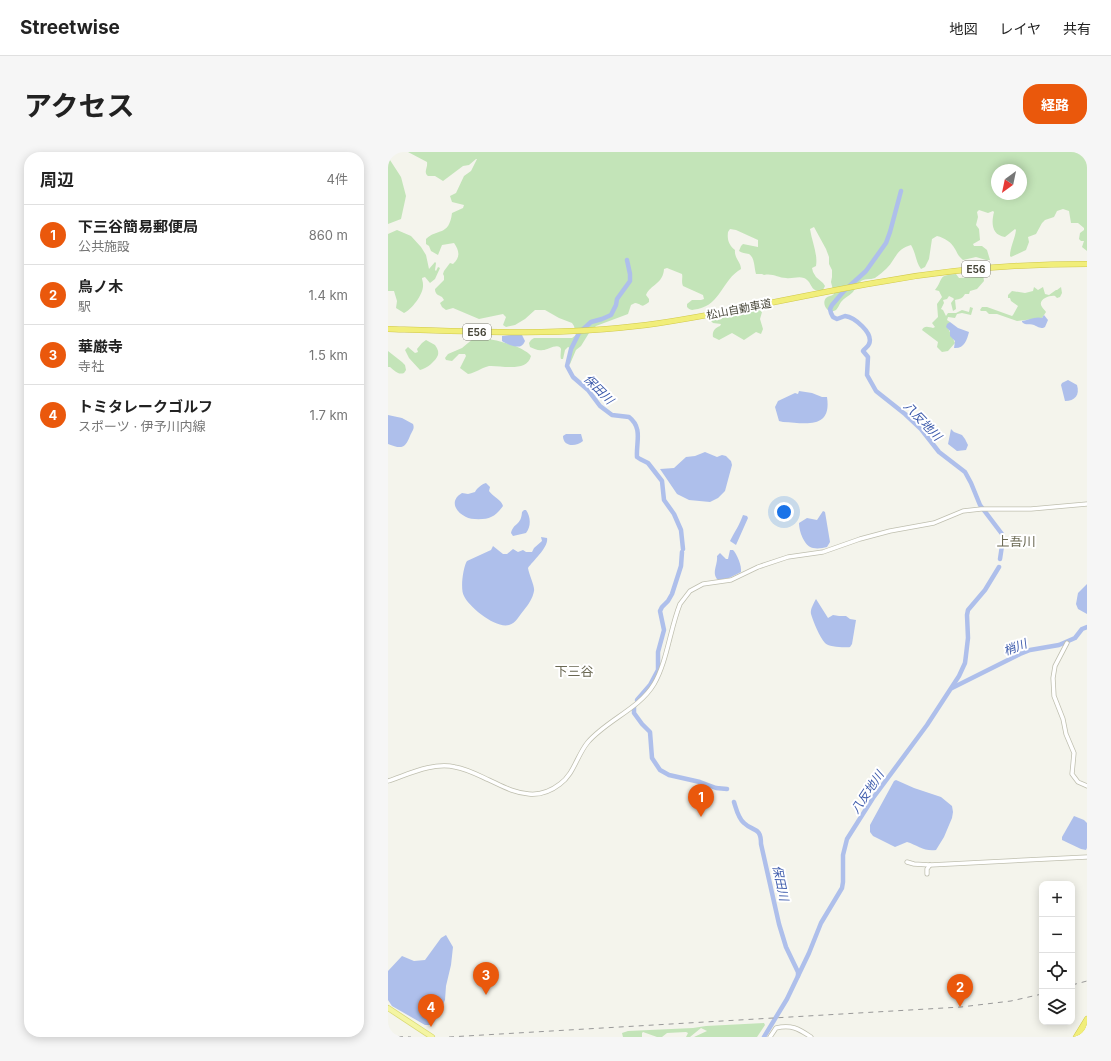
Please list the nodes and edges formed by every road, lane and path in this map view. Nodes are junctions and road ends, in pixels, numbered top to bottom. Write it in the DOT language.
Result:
graph roads {
  1 [pos="1087,264"];
  2 [pos="388,329"];
  3 [pos="1087,504"];
  4 [pos="1067,644"];
  5 [pos="388,781"];
  6 [pos="1087,786"];
  7 [pos="1087,856"];
  8 [pos="907,862"];
  9 [pos="930,865"];
  10 [pos="927,874"];
  11 [pos="388,1008"];
  12 [pos="1087,1019"];
  13 [pos="1087,1028"];
  14 [pos="432,1037"];
  15 [pos="770,1037"];
  16 [pos="812,1037"];
  17 [pos="1076,1037"];
  18 [pos="1081,1037"];
  1 -- 2 [label="highway, 松山自動車道 / E56"];
  3 -- 5 [label="street"];
  4 -- 6 [label="street"];
  7 -- 9 [label="street"];
  8 -- 9 [label="street"];
  9 -- 10 [label="street"];
  11 -- 14 [label="main road"];
  12 -- 17 [label="highway"];
  13 -- 18 [label="highway"];
  15 -- 16 [label="street"];
}
